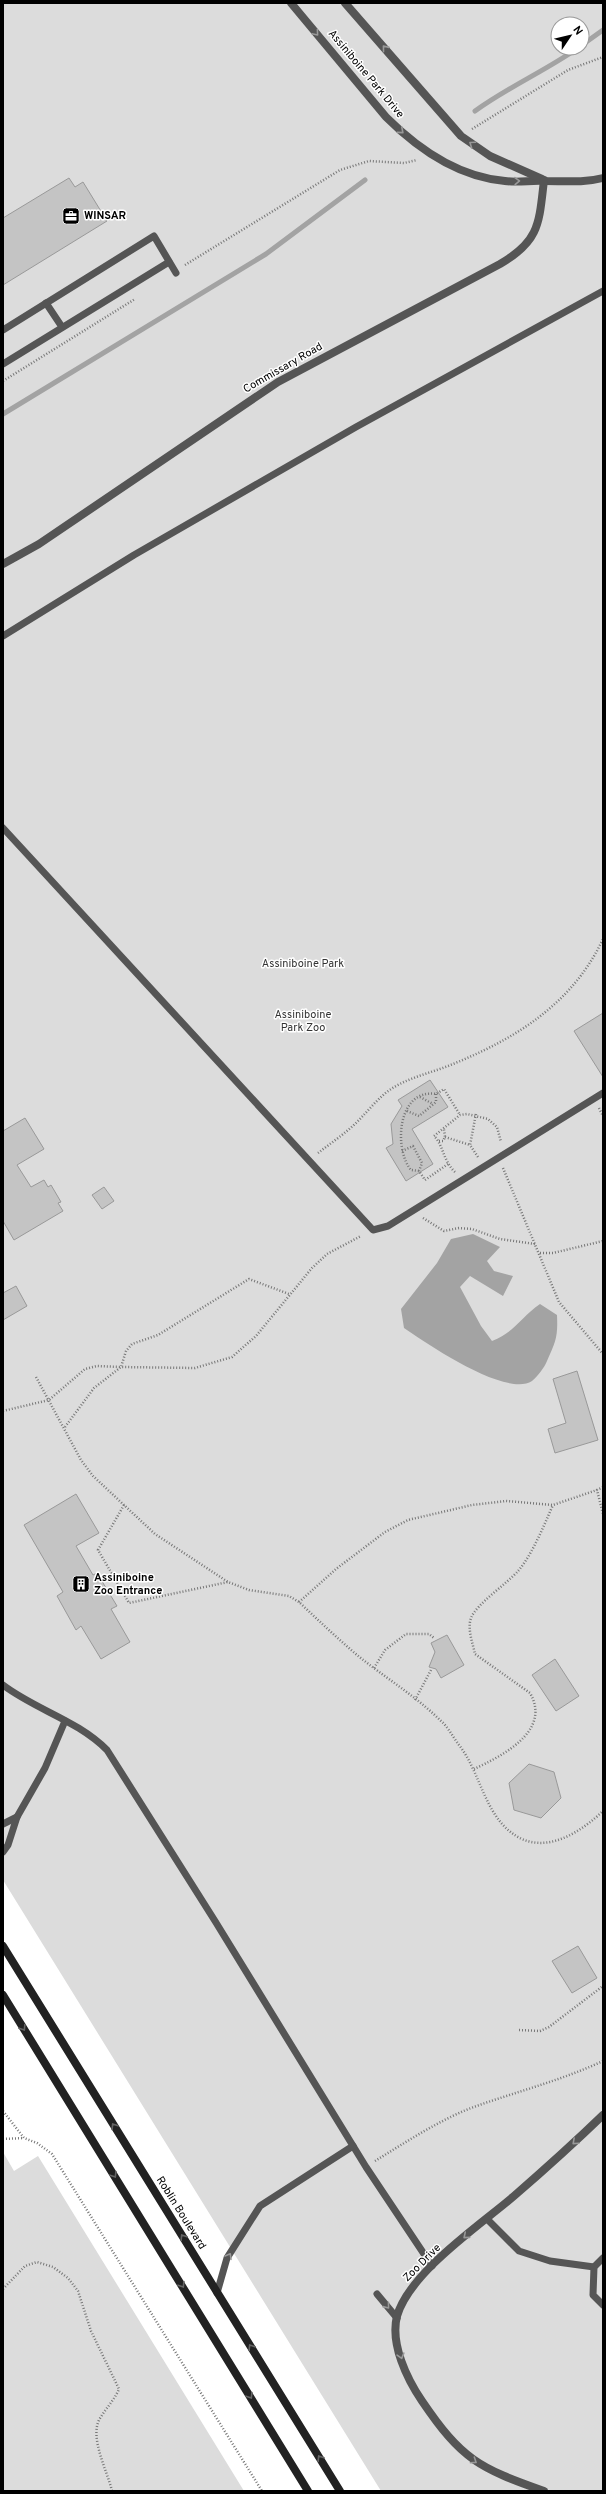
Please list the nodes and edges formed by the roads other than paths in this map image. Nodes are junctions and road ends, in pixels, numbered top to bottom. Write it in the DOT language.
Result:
graph roads {
  1 [pos="290,3"];
  2 [pos="345,3"];
  3 [pos="603,178"];
  4 [pos="544,180"];
  5 [pos="169,262"];
  6 [pos="176,273"];
  7 [pos="603,290"];
  8 [pos="46,303"];
  9 [pos="62,327"];
  10 [pos="3,330"];
  11 [pos="3,364"];
  12 [pos="3,564"];
  13 [pos="3,636"];
  14 [pos="3,828"];
  15 [pos="603,1093"];
  16 [pos="3,1685"];
  17 [pos="65,1721"];
  18 [pos="18,1817"];
  19 [pos="3,1824"];
  20 [pos="3,1852"];
  21 [pos="3,1946"];
  22 [pos="3,1995"];
  23 [pos="603,2115"];
  24 [pos="353,2146"];
  25 [pos="486,2219"];
  26 [pos="603,2258"];
  27 [pos="432,2266"];
  28 [pos="594,2267"];
  29 [pos="217,2293"];
  30 [pos="377,2294"];
  31 [pos="603,2305"];
  32 [pos="397,2318"];
  33 [pos="308,2491"];
  34 [pos="340,2491"];
  35 [pos="544,2491"];
  1 -- 4 [label="street, Assiniboine Park Drive, one-way"];
  4 -- 2 [label="street, Assiniboine Park Drive, one-way"];
  3 -- 4 [label="street, Assiniboine Park Drive"];
  4 -- 12 [label="street, Commissary Road"];
  5 -- 6 [label="lane"];
  5 -- 8 [label="lane"];
  5 -- 9 [label="lane"];
  7 -- 13 [label="lane"];
  8 -- 9 [label="lane"];
  8 -- 10 [label="lane"];
  9 -- 11 [label="lane"];
  14 -- 15 [label="lane"];
  16 -- 17 [label="lane"];
  17 -- 18 [label="lane"];
  17 -- 24 [label="lane"];
  18 -- 19 [label="lane"];
  18 -- 20 [label="lane"];
  29 -- 21 [label="main road, Roblin Boulevard, one-way"];
  22 -- 33 [label="main road, one-way"];
  23 -- 25 [label="street, Zoo Drive, one-way"];
  24 -- 27 [label="lane"];
  29 -- 24 [label="lane, one-way"];
  25 -- 27 [label="street, Zoo Drive, one-way"];
  25 -- 28 [label="lane"];
  26 -- 28 [label="lane"];
  27 -- 32 [label="street, Zoo Drive"];
  28 -- 31 [label="lane"];
  34 -- 29 [label="main road, Roblin Boulevard, one-way"];
  30 -- 32 [label="lane, one-way"];
  32 -- 35 [label="street, Zoo Drive, one-way"];
}
